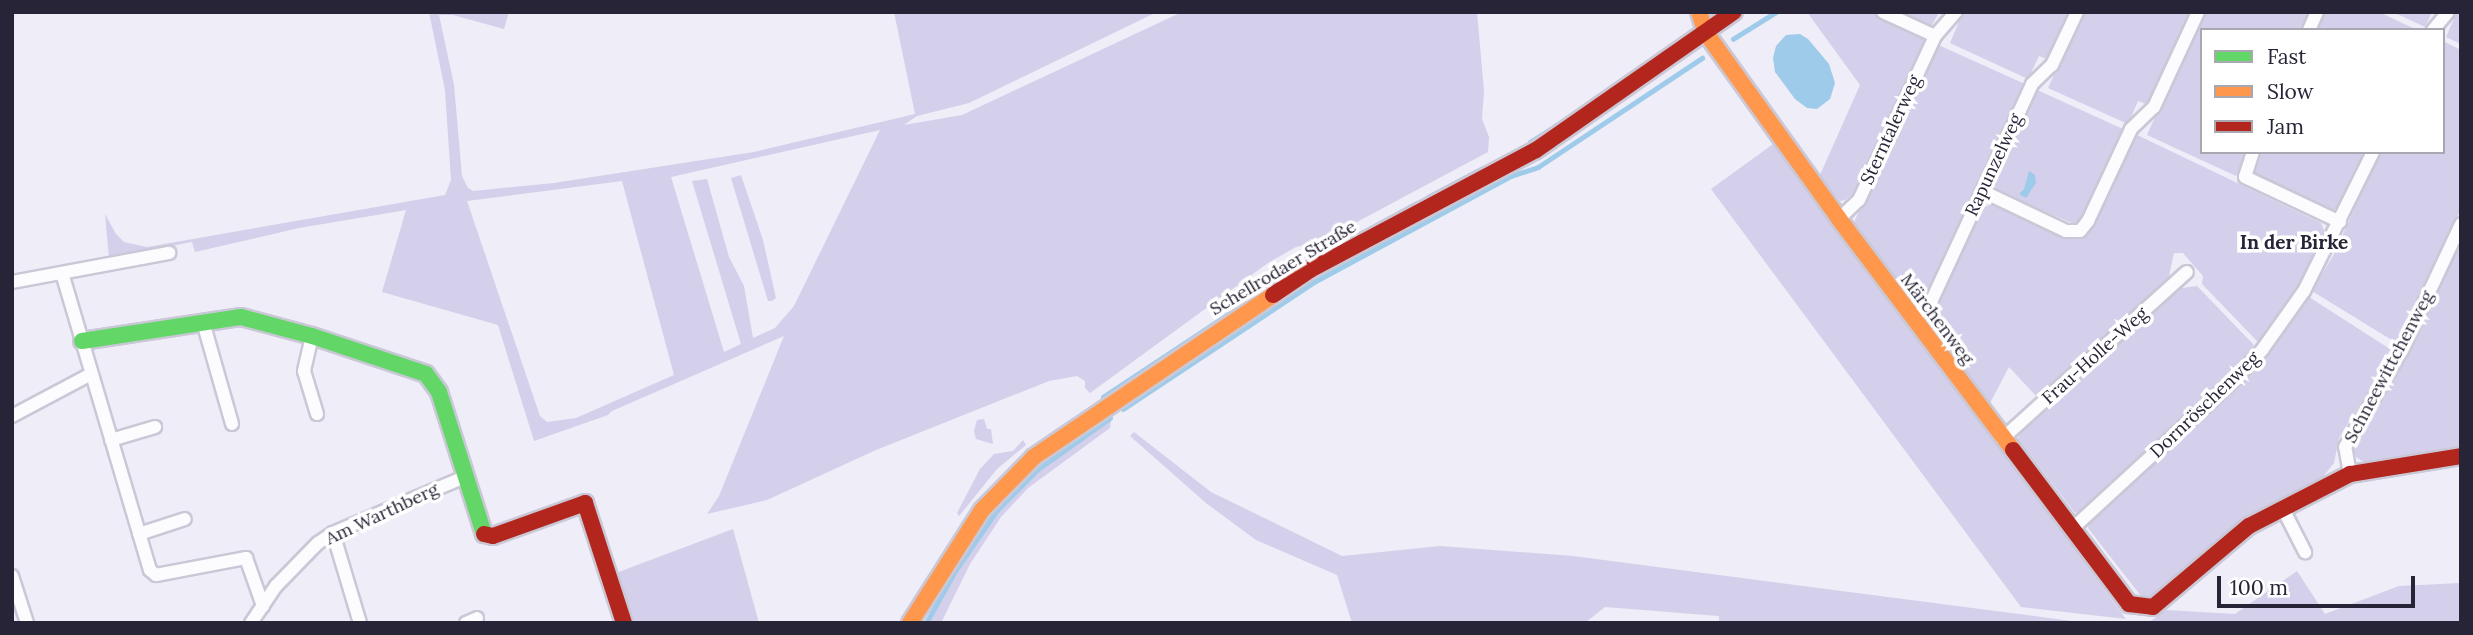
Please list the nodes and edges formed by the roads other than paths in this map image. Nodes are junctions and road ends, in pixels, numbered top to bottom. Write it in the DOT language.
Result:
graph roads {
  1 [pos="1699,12"];
  2 [pos="1734,12"];
  3 [pos="1883,12"];
  4 [pos="1956,12"];
  5 [pos="2077,12"];
  6 [pos="2198,12"];
  7 [pos="2317,12"];
  8 [pos="2448,12"];
  9 [pos="2310,28"];
  10 [pos="2435,28"];
  11 [pos="1706,33"];
  12 [pos="1935,36"];
  13 [pos="2252,154"];
  14 [pos="2372,154"];
  15 [pos="1982,191"];
  16 [pos="1839,219"];
  17 [pos="2340,222"];
  18 [pos="2461,224"];
  19 [pos="169,253"];
  20 [pos="2187,272"];
  21 [pos="62,273"];
  22 [pos="12,282"];
  23 [pos="1913,319"];
  24 [pos="203,322"];
  25 [pos="312,335"];
  26 [pos="82,341"];
  27 [pos="91,374"];
  28 [pos="317,414"];
  29 [pos="12,416"];
  30 [pos="232,424"];
  31 [pos="155,427"];
  32 [pos="2003,439"];
  33 [pos="111,440"];
  34 [pos="2461,456"];
  35 [pos="2350,474"];
  36 [pos="464,477"];
  37 [pos="2282,507"];
  38 [pos="185,519"];
  39 [pos="2073,528"];
  40 [pos="333,533"];
  41 [pos="139,534"];
  42 [pos="2305,552"];
  43 [pos="12,576"];
  44 [pos="262,606"];
  45 [pos="27,623"];
  46 [pos="251,623"];
  47 [pos="360,623"];
  48 [pos="624,623"];
  49 [pos="910,623"];
  1 -- 11 [label="street, Märchenweg"];
  2 -- 11 [label="street, Schellrodaer Straße"];
  3 -- 12 [label="street"];
  4 -- 12 [label="street, Sterntalerweg"];
  5 -- 15 [label="street, Rapunzelweg"];
  6 -- 15 [label="street"];
  7 -- 9 [label="street"];
  8 -- 10 [label="street"];
  11 -- 16 [label="street, Märchenweg"];
  11 -- 49 [label="street, Schellrodaer Straße"];
  12 -- 16 [label="street, Sterntalerweg"];
  13 -- 17 [label="street"];
  14 -- 17 [label="street, Dornröschenweg"];
  15 -- 23 [label="street, Rapunzelweg"];
  16 -- 23 [label="street, Märchenweg"];
  17 -- 39 [label="street, Dornröschenweg"];
  18 -- 35 [label="street, Schneewittchenweg"];
  19 -- 21 [label="street"];
  20 -- 32 [label="street, Frau-Holle-Weg"];
  21 -- 22 [label="street"];
  21 -- 26 [label="street"];
  23 -- 32 [label="street, Märchenweg"];
  24 -- 25 [label="street"];
  24 -- 26 [label="street"];
  24 -- 30 [label="street"];
  25 -- 28 [label="street"];
  25 -- 36 [label="street"];
  26 -- 27 [label="street"];
  27 -- 29 [label="street"];
  27 -- 33 [label="street"];
  31 -- 33 [label="street"];
  32 -- 39 [label="street, Märchenweg"];
  33 -- 41 [label="street"];
  34 -- 35 [label="street"];
  35 -- 37 [label="street"];
  36 -- 40 [label="street, Am Warthberg"];
  36 -- 48 [label="street"];
  37 -- 39 [label="street, Märchenweg"];
  37 -- 42 [label="street"];
  38 -- 41 [label="street"];
  40 -- 44 [label="street, Am Warthberg"];
  40 -- 47 [label="street"];
  41 -- 44 [label="street"];
  43 -- 45 [label="street"];
  44 -- 46 [label="street, Am Warthberg"];
}
